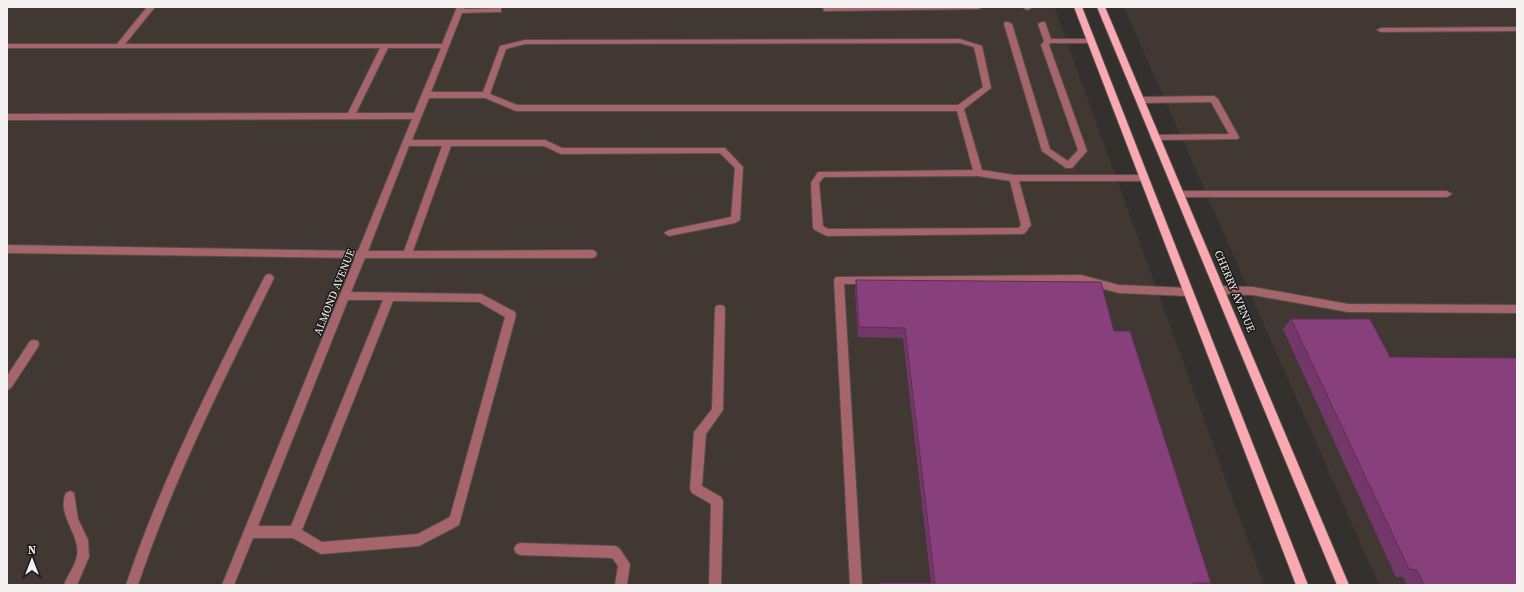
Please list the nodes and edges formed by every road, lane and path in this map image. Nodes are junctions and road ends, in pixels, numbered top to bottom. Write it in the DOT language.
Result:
graph roads {
  1 [pos="151,7"];
  2 [pos="827,7"];
  3 [pos="979,7"];
  4 [pos="1078,7"];
  5 [pos="1101,7"];
  6 [pos="920,8"];
  7 [pos="461,9"];
  8 [pos="498,10"];
  9 [pos="1008,24"];
  10 [pos="1042,24"];
  11 [pos="1517,29"];
  12 [pos="1381,30"];
  13 [pos="1048,41"];
  14 [pos="1091,41"];
  15 [pos="7,46"];
  16 [pos="120,46"];
  17 [pos="385,46"];
  18 [pos="446,46"];
  19 [pos="426,95"];
  20 [pos="486,95"];
  21 [pos="1140,100"];
  22 [pos="960,108"];
  23 [pos="351,116"];
  24 [pos="418,116"];
  25 [pos="7,117"];
  26 [pos="1155,138"];
  27 [pos="407,142"];
  28 [pos="448,142"];
  29 [pos="1069,166"];
  30 [pos="978,173"];
  31 [pos="1014,178"];
  32 [pos="1073,178"];
  33 [pos="1144,178"];
  34 [pos="1180,194"];
  35 [pos="1447,194"];
  36 [pos="669,233"];
  37 [pos="7,248"];
  38 [pos="362,253"];
  39 [pos="592,254"];
  40 [pos="407,255"];
  41 [pos="269,278"];
  42 [pos="1221,290"];
  43 [pos="1188,292"];
  44 [pos="345,296"];
  45 [pos="389,297"];
  46 [pos="720,310"];
  47 [pos="1517,310"];
  48 [pos="34,344"];
  49 [pos="7,385"];
  50 [pos="70,497"];
  51 [pos="250,532"];
  52 [pos="295,532"];
  53 [pos="520,549"];
  54 [pos="70,585"];
  55 [pos="132,585"];
  56 [pos="228,585"];
  57 [pos="621,585"];
  58 [pos="715,585"];
  59 [pos="856,585"];
  60 [pos="1302,585"];
  61 [pos="1343,585"];
  1 -- 16 [label="street"];
  2 -- 6 [label="street"];
  3 -- 6 [label="street"];
  4 -- 14 [label="main road"];
  5 -- 21 [label="main road, CHERRY AVENUE"];
  7 -- 8 [label="street"];
  7 -- 18 [label="street, ALMOND AVENUE"];
  9 -- 29 [label="street"];
  10 -- 13 [label="street"];
  11 -- 12 [label="street"];
  13 -- 14 [label="street"];
  13 -- 29 [label="street"];
  14 -- 33 [label="main road"];
  15 -- 16 [label="street"];
  16 -- 17 [label="street"];
  17 -- 18 [label="street"];
  17 -- 23 [label="street"];
  18 -- 19 [label="street, ALMOND AVENUE"];
  19 -- 20 [label="street"];
  19 -- 24 [label="street, ALMOND AVENUE"];
  20 -- 22 [label="street"];
  20 -- 22 [label="street"];
  21 -- 26 [label="main road, CHERRY AVENUE"];
  21 -- 26 [label="street"];
  22 -- 30 [label="street"];
  23 -- 24 [label="street"];
  23 -- 25 [label="street"];
  24 -- 27 [label="street, ALMOND AVENUE"];
  26 -- 34 [label="main road, CHERRY AVENUE"];
  27 -- 28 [label="street"];
  27 -- 38 [label="street, ALMOND AVENUE"];
  28 -- 36 [label="street"];
  28 -- 40 [label="street"];
  29 -- 32 [label="street"];
  30 -- 31 [label="street"];
  30 -- 31 [label="street"];
  31 -- 32 [label="street"];
  32 -- 33 [label="street"];
  33 -- 43 [label="main road"];
  34 -- 35 [label="street"];
  34 -- 42 [label="main road, CHERRY AVENUE"];
  37 -- 38 [label="street"];
  38 -- 40 [label="street"];
  38 -- 44 [label="street, ALMOND AVENUE"];
  39 -- 40 [label="street"];
  41 -- 55 [label="street"];
  42 -- 47 [label="street"];
  42 -- 61 [label="main road, CHERRY AVENUE"];
  43 -- 59 [label="street"];
  43 -- 60 [label="main road"];
  44 -- 45 [label="street"];
  44 -- 51 [label="street, ALMOND AVENUE"];
  45 -- 52 [label="street"];
  45 -- 52 [label="street"];
  46 -- 58 [label="street"];
  48 -- 49 [label="street"];
  50 -- 54 [label="street"];
  51 -- 52 [label="street"];
  51 -- 56 [label="street, ALMOND AVENUE"];
  53 -- 57 [label="street"];
}
